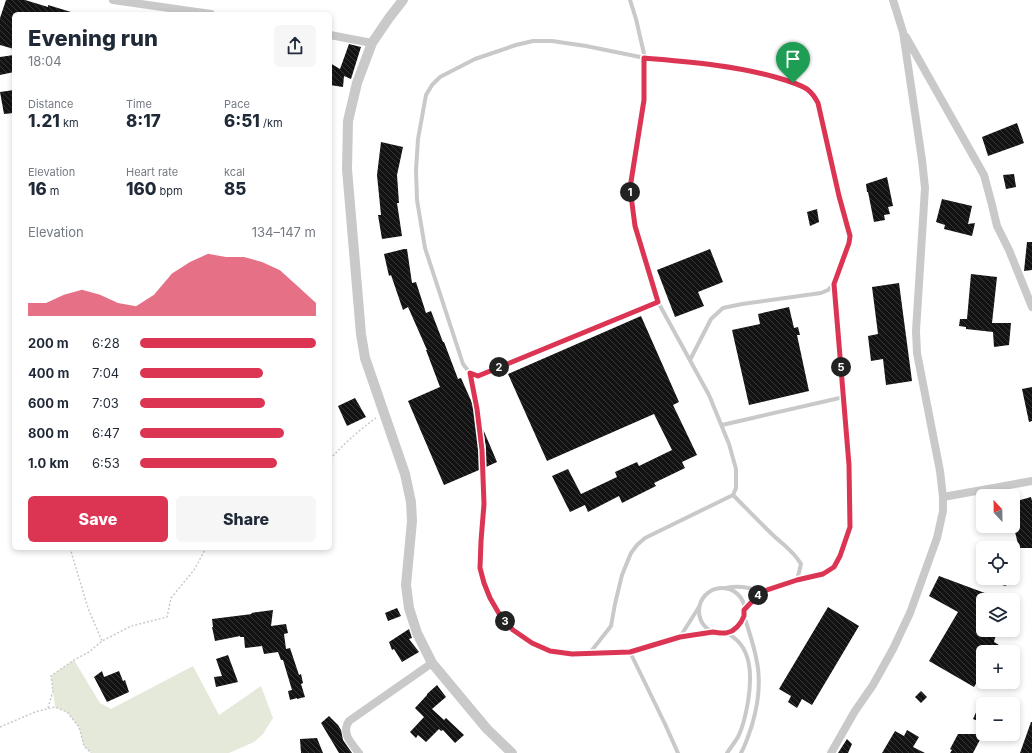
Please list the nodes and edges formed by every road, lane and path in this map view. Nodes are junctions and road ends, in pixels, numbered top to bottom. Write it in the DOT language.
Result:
graph roads {
  1 [pos="113,0"];
  2 [pos="403,0"];
  3 [pos="630,0"];
  4 [pos="893,0"];
  5 [pos="197,12"];
  6 [pos="904,32"];
  7 [pos="332,35"];
  8 [pos="372,43"];
  9 [pos="644,58"];
  10 [pos="834,284"];
  11 [pos="658,302"];
  12 [pos="1032,307"];
  13 [pos="690,360"];
  14 [pos="470,373"];
  15 [pos="844,397"];
  16 [pos="383,413"];
  17 [pos="722,425"];
  18 [pos="332,457"];
  19 [pos="1032,481"];
  20 [pos="733,495"];
  21 [pos="943,497"];
  22 [pos="71,550"];
  23 [pos="205,550"];
  24 [pos="797,580"];
  25 [pos="724,588"];
  26 [pos="761,592"];
  27 [pos="700,605"];
  28 [pos="744,610"];
  29 [pos="744,616"];
  30 [pos="713,632"];
  31 [pos="726,633"];
  32 [pos="680,637"];
  33 [pos="102,641"];
  34 [pos="630,652"];
  35 [pos="589,654"];
  36 [pos="432,663"];
  37 [pos="48,708"];
  38 [pos="0,728"];
  39 [pos="91,753"];
  40 [pos="359,753"];
  41 [pos="512,753"];
  42 [pos="678,753"];
  43 [pos="727,753"];
  44 [pos="741,753"];
  45 [pos="831,753"];
  1 -- 5 [label="street"];
  2 -- 8 [label="street"];
  3 -- 9 [label="lane"];
  4 -- 6 [label="street"];
  6 -- 12 [label="street"];
  6 -- 21 [label="street"];
  7 -- 8 [label="street"];
  8 -- 16 [label="street"];
  9 -- 10 [label="lane"];
  9 -- 11 [label="lane"];
  9 -- 14 [label="lane"];
  10 -- 13 [label="lane"];
  10 -- 15 [label="lane"];
  11 -- 13 [label="lane"];
  11 -- 14 [label="lane"];
  13 -- 17 [label="lane"];
  14 -- 35 [label="lane"];
  15 -- 17 [label="lane"];
  15 -- 24 [label="lane"];
  16 -- 18 [label="path"];
  16 -- 36 [label="street"];
  17 -- 20 [label="lane"];
  19 -- 21 [label="street"];
  20 -- 24 [label="lane"];
  20 -- 35 [label="lane"];
  21 -- 45 [label="street"];
  22 -- 33 [label="path"];
  23 -- 33 [label="path"];
  24 -- 26 [label="lane"];
  25 -- 26 [label="lane"];
  25 -- 27 [label="lane"];
  25 -- 28 [label="lane"];
  26 -- 28 [label="lane"];
  27 -- 30 [label="lane"];
  27 -- 32 [label="lane"];
  28 -- 29 [label="lane"];
  29 -- 31 [label="lane"];
  29 -- 44 [label="lane"];
  30 -- 31 [label="lane"];
  30 -- 32 [label="lane"];
  31 -- 43 [label="lane"];
  32 -- 34 [label="lane"];
  33 -- 37 [label="path"];
  34 -- 35 [label="lane"];
  34 -- 42 [label="lane"];
  36 -- 40 [label="street"];
  36 -- 41 [label="street"];
  37 -- 38 [label="path"];
  37 -- 39 [label="path"];
}
